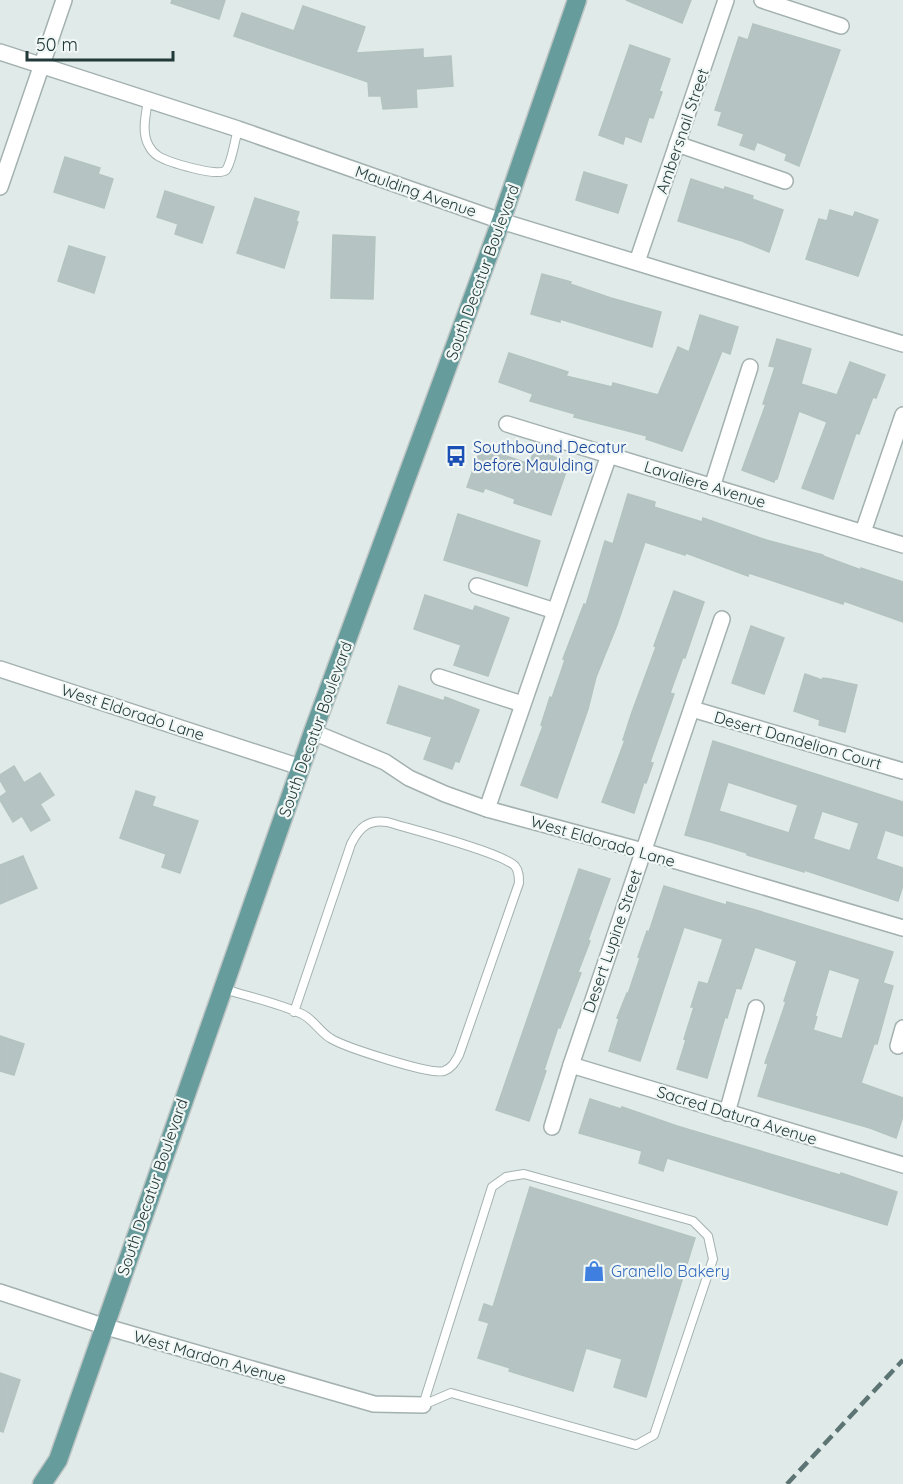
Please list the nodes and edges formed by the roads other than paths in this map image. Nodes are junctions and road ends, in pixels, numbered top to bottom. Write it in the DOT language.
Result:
graph roads {
  1 [pos="64,0"];
  2 [pos="577,0"];
  3 [pos="726,0"];
  4 [pos="762,0"];
  5 [pos="841,26"];
  6 [pos="0,52"];
  7 [pos="41,65"];
  8 [pos="148,100"];
  9 [pos="238,129"];
  10 [pos="677,144"];
  11 [pos="785,182"];
  12 [pos="0,187"];
  13 [pos="501,220"];
  14 [pos="637,262"];
  15 [pos="903,344"];
  16 [pos="750,367"];
  17 [pos="903,415"];
  18 [pos="507,424"];
  19 [pos="609,455"];
  20 [pos="712,487"];
  21 [pos="863,532"];
  22 [pos="903,545"];
  23 [pos="477,586"];
  24 [pos="555,612"];
  25 [pos="722,619"];
  26 [pos="0,669"];
  27 [pos="439,677"];
  28 [pos="522,704"];
  29 [pos="692,709"];
  30 [pos="313,732"];
  31 [pos="300,767"];
  32 [pos="903,771"];
  33 [pos="487,809"];
  34 [pos="643,851"];
  35 [pos="903,928"];
  36 [pos="222,989"];
  37 [pos="756,1008"];
  38 [pos="294,1012"];
  39 [pos="903,1028"];
  40 [pos="898,1046"];
  41 [pos="571,1065"];
  42 [pos="727,1113"];
  43 [pos="552,1127"];
  44 [pos="903,1165"];
  45 [pos="0,1292"];
  46 [pos="103,1326"];
  47 [pos="423,1405"];
  48 [pos="58,1460"];
  49 [pos="42,1484"];
  50 [pos="57,1484"];
  1 -- 7 [label="street"];
  2 -- 13 [label="main road, South Decatur Boulevard"];
  3 -- 10 [label="street, Ambersnail Street"];
  4 -- 5 [label="street"];
  6 -- 7 [label="street, Maulding Avenue"];
  7 -- 8 [label="street, Maulding Avenue"];
  7 -- 12 [label="street"];
  8 -- 9 [label="street, Maulding Avenue"];
  8 -- 9 [label="lane"];
  9 -- 13 [label="street, Maulding Avenue"];
  10 -- 11 [label="street"];
  10 -- 14 [label="street, Ambersnail Street"];
  13 -- 14 [label="street, Maulding Avenue"];
  13 -- 30 [label="main road, South Decatur Boulevard"];
  14 -- 15 [label="street, Maulding Avenue"];
  16 -- 20 [label="street"];
  17 -- 21 [label="street"];
  18 -- 19 [label="street, Lavaliere Avenue"];
  19 -- 20 [label="street, Lavaliere Avenue"];
  19 -- 24 [label="street"];
  20 -- 21 [label="street, Lavaliere Avenue"];
  21 -- 22 [label="street, Lavaliere Avenue"];
  23 -- 24 [label="street"];
  24 -- 28 [label="street"];
  25 -- 29 [label="street, Desert Lupine Street"];
  26 -- 31 [label="street, West Eldorado Lane"];
  27 -- 28 [label="street"];
  28 -- 33 [label="street"];
  29 -- 32 [label="street, Desert Dandelion Court"];
  29 -- 34 [label="street, Desert Lupine Street"];
  30 -- 31 [label="main road, South Decatur Boulevard"];
  30 -- 33 [label="street, West Eldorado Lane"];
  31 -- 36 [label="main road, South Decatur Boulevard"];
  33 -- 34 [label="street, West Eldorado Lane"];
  34 -- 35 [label="street, West Eldorado Lane"];
  34 -- 41 [label="street, Desert Lupine Street"];
  36 -- 38 [label="lane"];
  36 -- 46 [label="main road, South Decatur Boulevard"];
  37 -- 42 [label="street"];
  38 -- 38 [label="lane"];
  39 -- 40 [label="street"];
  41 -- 42 [label="street, Sacred Datura Avenue"];
  41 -- 43 [label="street, Desert Lupine Street"];
  42 -- 44 [label="street, Sacred Datura Avenue"];
  45 -- 46 [label="street, West Mardon Avenue"];
  46 -- 47 [label="street, West Mardon Avenue"];
  46 -- 48 [label="main road, South Decatur Boulevard"];
  47 -- 47 [label="lane"];
  48 -- 49 [label="main road, South Decatur Boulevard"];
  48 -- 50 [label="main road, South Decatur Boulevard"];
}
